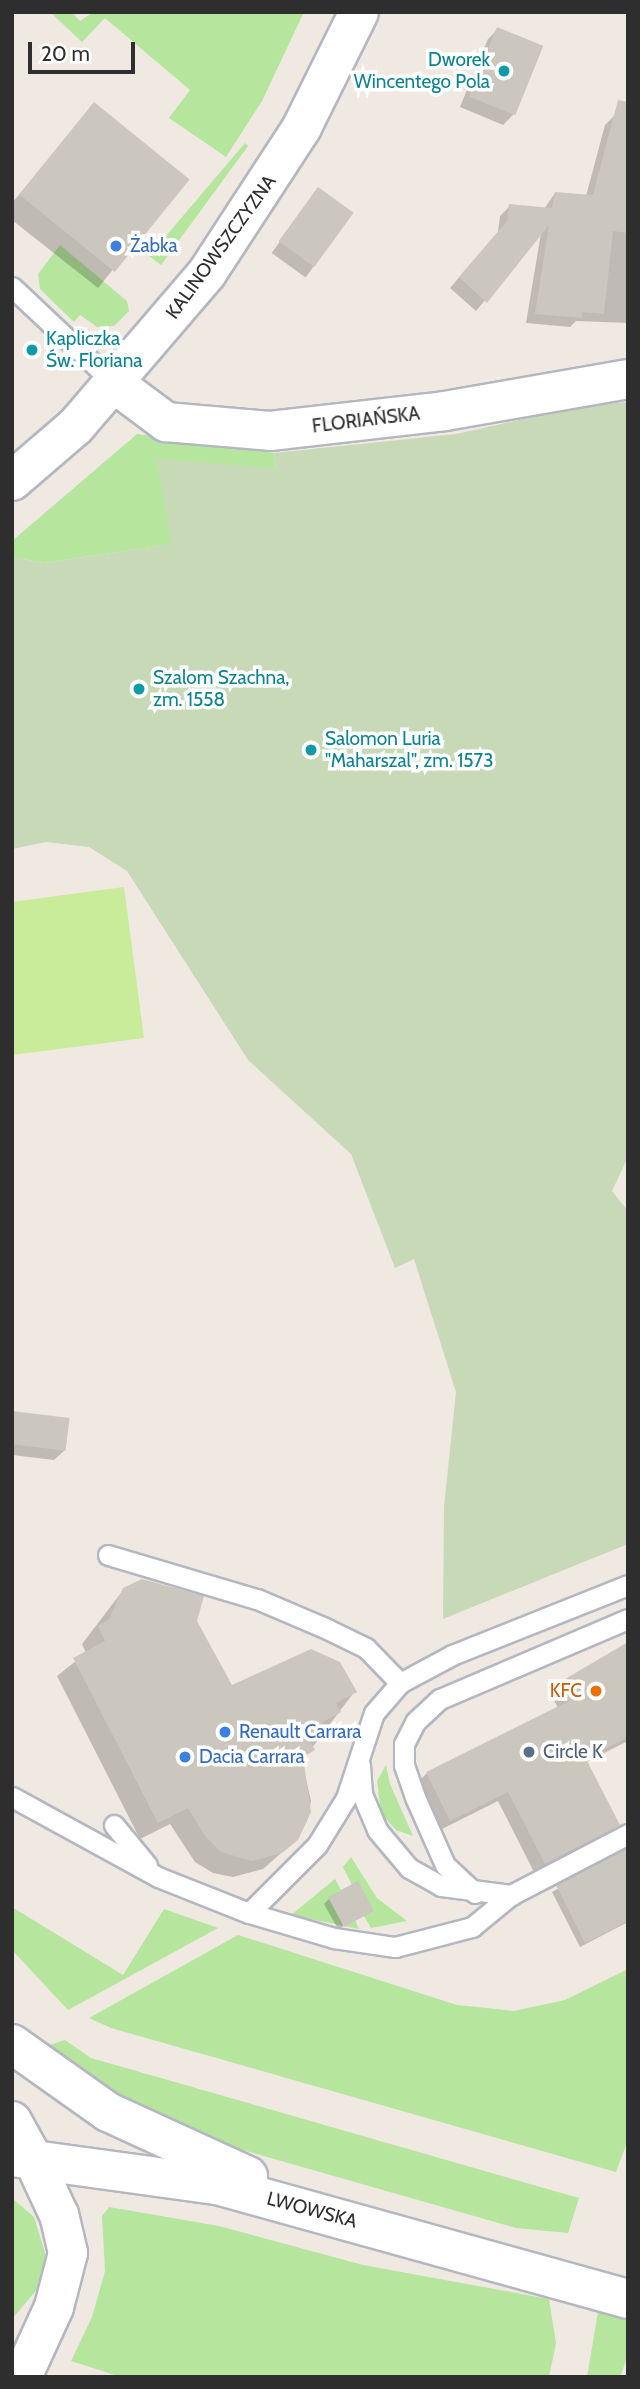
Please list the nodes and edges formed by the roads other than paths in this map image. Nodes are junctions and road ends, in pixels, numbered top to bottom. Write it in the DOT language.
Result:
graph roads {
  1 [pos="359,12"];
  2 [pos="12,287"];
  3 [pos="628,379"];
  4 [pos="115,384"];
  5 [pos="12,481"];
  6 [pos="108,1555"];
  7 [pos="628,1585"];
  8 [pos="628,1619"];
  9 [pos="400,1683"];
  10 [pos="359,1750"];
  11 [pos="12,1797"];
  12 [pos="114,1825"];
  13 [pos="628,1834"];
  14 [pos="158,1877"];
  15 [pos="475,1893"];
  16 [pos="511,1895"];
  17 [pos="249,1913"];
  18 [pos="12,2045"];
  19 [pos="12,2121"];
  20 [pos="22,2158"];
  21 [pos="333,2215"];
  22 [pos="628,2299"];
  23 [pos="22,2377"];
  1 -- 4 [label="main road, KALINOWSZCZYZNA"];
  2 -- 4 [label="lane"];
  3 -- 4 [label="main road, FLORIAŃSKA"];
  4 -- 5 [label="main road, KALINOWSZCZYZNA"];
  6 -- 9 [label="lane"];
  7 -- 9 [label="lane"];
  8 -- 15 [label="lane"];
  9 -- 10 [label="lane"];
  10 -- 15 [label="lane"];
  10 -- 17 [label="lane"];
  11 -- 14 [label="lane"];
  12 -- 14 [label="lane"];
  13 -- 16 [label="lane"];
  14 -- 17 [label="lane"];
  15 -- 16 [label="lane"];
  16 -- 17 [label="lane"];
  18 -- 21 [label="main road"];
  19 -- 20 [label="main road"];
  20 -- 21 [label="main road, LWOWSKA"];
  20 -- 23 [label="main road"];
  21 -- 22 [label="main road, LWOWSKA"];
}
